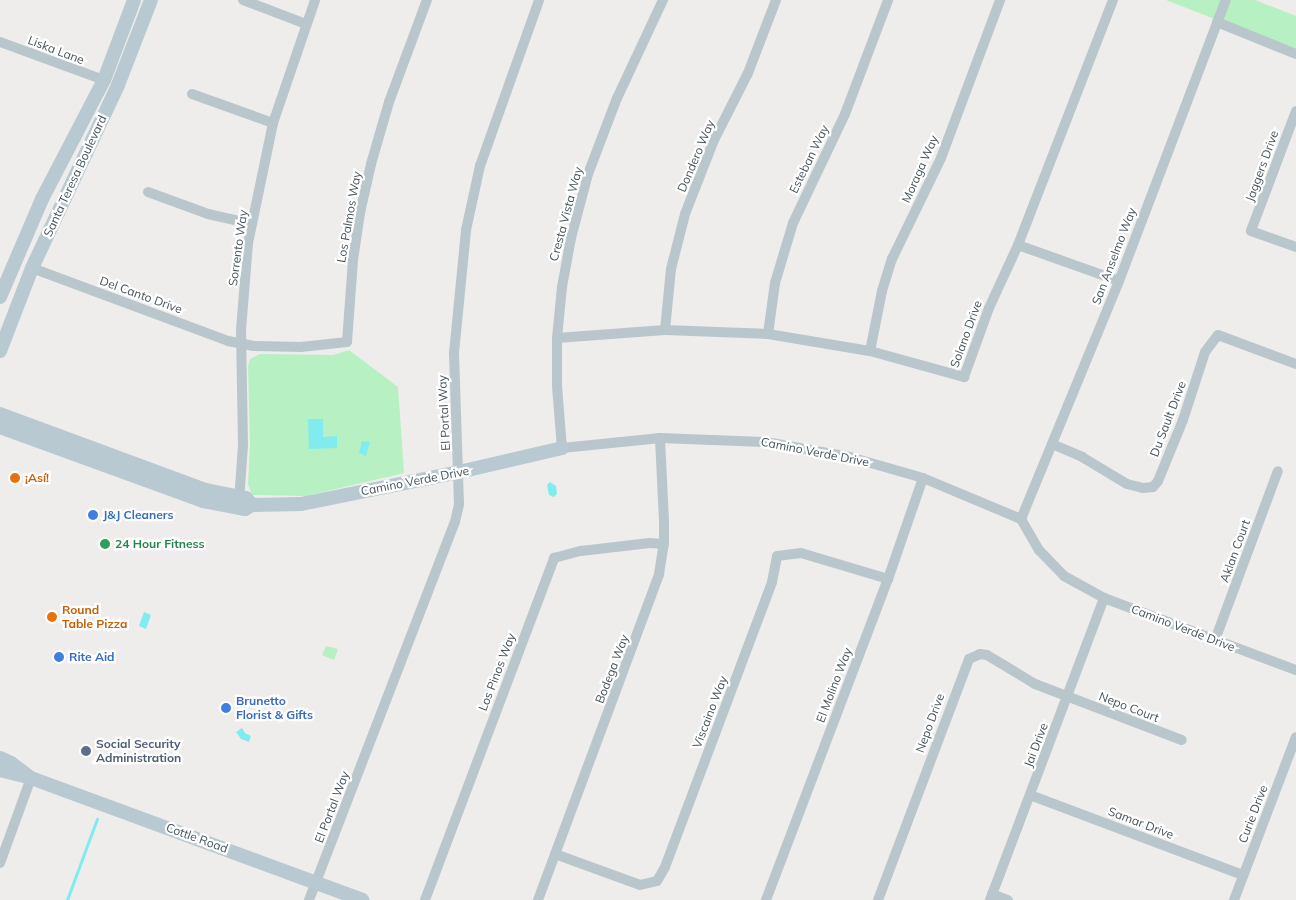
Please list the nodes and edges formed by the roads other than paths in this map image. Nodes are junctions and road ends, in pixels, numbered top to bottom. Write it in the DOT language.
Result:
graph roads {
  1 [pos="134,0"];
  2 [pos="151,0"];
  3 [pos="243,0"];
  4 [pos="316,0"];
  5 [pos="427,0"];
  6 [pos="539,0"];
  7 [pos="776,0"];
  8 [pos="888,0"];
  9 [pos="1000,0"];
  10 [pos="1113,0"];
  11 [pos="1226,0"];
  12 [pos="661,1"];
  13 [pos="1217,22"];
  14 [pos="306,24"];
  15 [pos="0,42"];
  16 [pos="1296,54"];
  17 [pos="104,80"];
  18 [pos="192,94"];
  19 [pos="1296,111"];
  20 [pos="273,123"];
  21 [pos="1294,125"];
  22 [pos="148,192"];
  23 [pos="252,224"];
  24 [pos="1018,245"];
  25 [pos="1296,247"];
  26 [pos="32,268"];
  27 [pos="1119,281"];
  28 [pos="0,297"];
  29 [pos="666,330"];
  30 [pos="768,334"];
  31 [pos="557,338"];
  32 [pos="241,343"];
  33 [pos="0,351"];
  34 [pos="870,351"];
  35 [pos="1296,364"];
  36 [pos="1,416"];
  37 [pos="660,438"];
  38 [pos="1052,444"];
  39 [pos="562,448"];
  40 [pos="1278,471"];
  41 [pos="459,472"];
  42 [pos="923,478"];
  43 [pos="243,503"];
  44 [pos="1021,519"];
  45 [pos="664,544"];
  46 [pos="888,578"];
  47 [pos="1104,598"];
  48 [pos="1215,640"];
  49 [pos="1296,670"];
  50 [pos="1068,697"];
  51 [pos="1296,737"];
  52 [pos="1182,740"];
  53 [pos="0,758"];
  54 [pos="1292,762"];
  55 [pos="0,770"];
  56 [pos="31,778"];
  57 [pos="1030,795"];
  58 [pos="555,854"];
  59 [pos="0,863"];
  60 [pos="1243,875"];
  61 [pos="316,883"];
  62 [pos="991,897"];
  63 [pos="309,900"];
  64 [pos="362,900"];
  65 [pos="425,900"];
  66 [pos="538,900"];
  67 [pos="766,900"];
  68 [pos="878,900"];
  69 [pos="1008,900"];
  70 [pos="1234,900"];
  1 -- 17 [label="street, Santa Teresa Boulevard"];
  2 -- 26 [label="street, Santa Teresa Boulevard"];
  3 -- 14 [label="street"];
  4 -- 14 [label="street, Sorrento Way"];
  5 -- 32 [label="street, Los Palmos Way"];
  6 -- 41 [label="street, El Portal Way"];
  7 -- 29 [label="street, Dondero Way"];
  8 -- 30 [label="street, Esteban Way"];
  9 -- 34 [label="street, Moraga Way"];
  10 -- 24 [label="street, Solano Drive"];
  11 -- 13 [label="street, San Anselmo Way"];
  12 -- 31 [label="street, Cresta Vista Way"];
  13 -- 16 [label="street"];
  13 -- 27 [label="street, San Anselmo Way"];
  14 -- 20 [label="street, Sorrento Way"];
  15 -- 17 [label="street, Liska Lane"];
  17 -- 28 [label="street, Santa Teresa Boulevard"];
  18 -- 20 [label="street"];
  19 -- 21 [label="street, Jaggers Drive"];
  20 -- 23 [label="street, Sorrento Way"];
  21 -- 25 [label="street, Jaggers Drive"];
  22 -- 23 [label="street"];
  23 -- 32 [label="street, Sorrento Way"];
  24 -- 27 [label="street"];
  24 -- 34 [label="street, Solano Drive"];
  26 -- 32 [label="street, Del Canto Drive"];
  26 -- 33 [label="street, Santa Teresa Boulevard"];
  27 -- 38 [label="street, San Anselmo Way"];
  29 -- 30 [label="street, Solano Drive"];
  29 -- 31 [label="street, Solano Drive"];
  30 -- 34 [label="street, Solano Drive"];
  31 -- 39 [label="street, Cresta Vista Way"];
  32 -- 43 [label="street, Sorrento Way"];
  35 -- 38 [label="street, Du Sault Drive"];
  36 -- 43 [label="street, Camino Verde Drive"];
  37 -- 39 [label="street, Camino Verde Drive"];
  37 -- 42 [label="street, Camino Verde Drive"];
  37 -- 45 [label="street, Bodega Way"];
  38 -- 44 [label="street, San Anselmo Way"];
  39 -- 41 [label="street, Camino Verde Drive"];
  40 -- 48 [label="street, Aklan Court"];
  41 -- 43 [label="street, Camino Verde Drive"];
  41 -- 61 [label="street, El Portal Way"];
  42 -- 44 [label="street, Camino Verde Drive"];
  42 -- 46 [label="street, El Molino Way"];
  44 -- 47 [label="street, Camino Verde Drive"];
  45 -- 58 [label="street, Bodega Way"];
  45 -- 65 [label="street, Los Pinos Way"];
  46 -- 58 [label="street, Viscaino Way"];
  46 -- 67 [label="street, El Molino Way"];
  47 -- 48 [label="street, Camino Verde Drive"];
  47 -- 50 [label="street, Jai Drive"];
  48 -- 49 [label="street, Camino Verde Drive"];
  50 -- 52 [label="street, Nepo Court"];
  50 -- 57 [label="street, Jai Drive"];
  50 -- 68 [label="street, Nepo Drive"];
  51 -- 54 [label="street, Curie Drive"];
  53 -- 56 [label="street, Cottle Road"];
  54 -- 60 [label="street, Curie Drive"];
  55 -- 56 [label="street, Cottle Road"];
  56 -- 59 [label="street"];
  56 -- 61 [label="street, Cottle Road"];
  57 -- 60 [label="street, Samar Drive"];
  57 -- 62 [label="street, Jai Drive"];
  58 -- 66 [label="street, Bodega Way"];
  60 -- 70 [label="street, Curie Drive"];
  61 -- 63 [label="street, El Portal Way"];
  61 -- 64 [label="street, Cottle Road"];
  62 -- 69 [label="street"];
}
